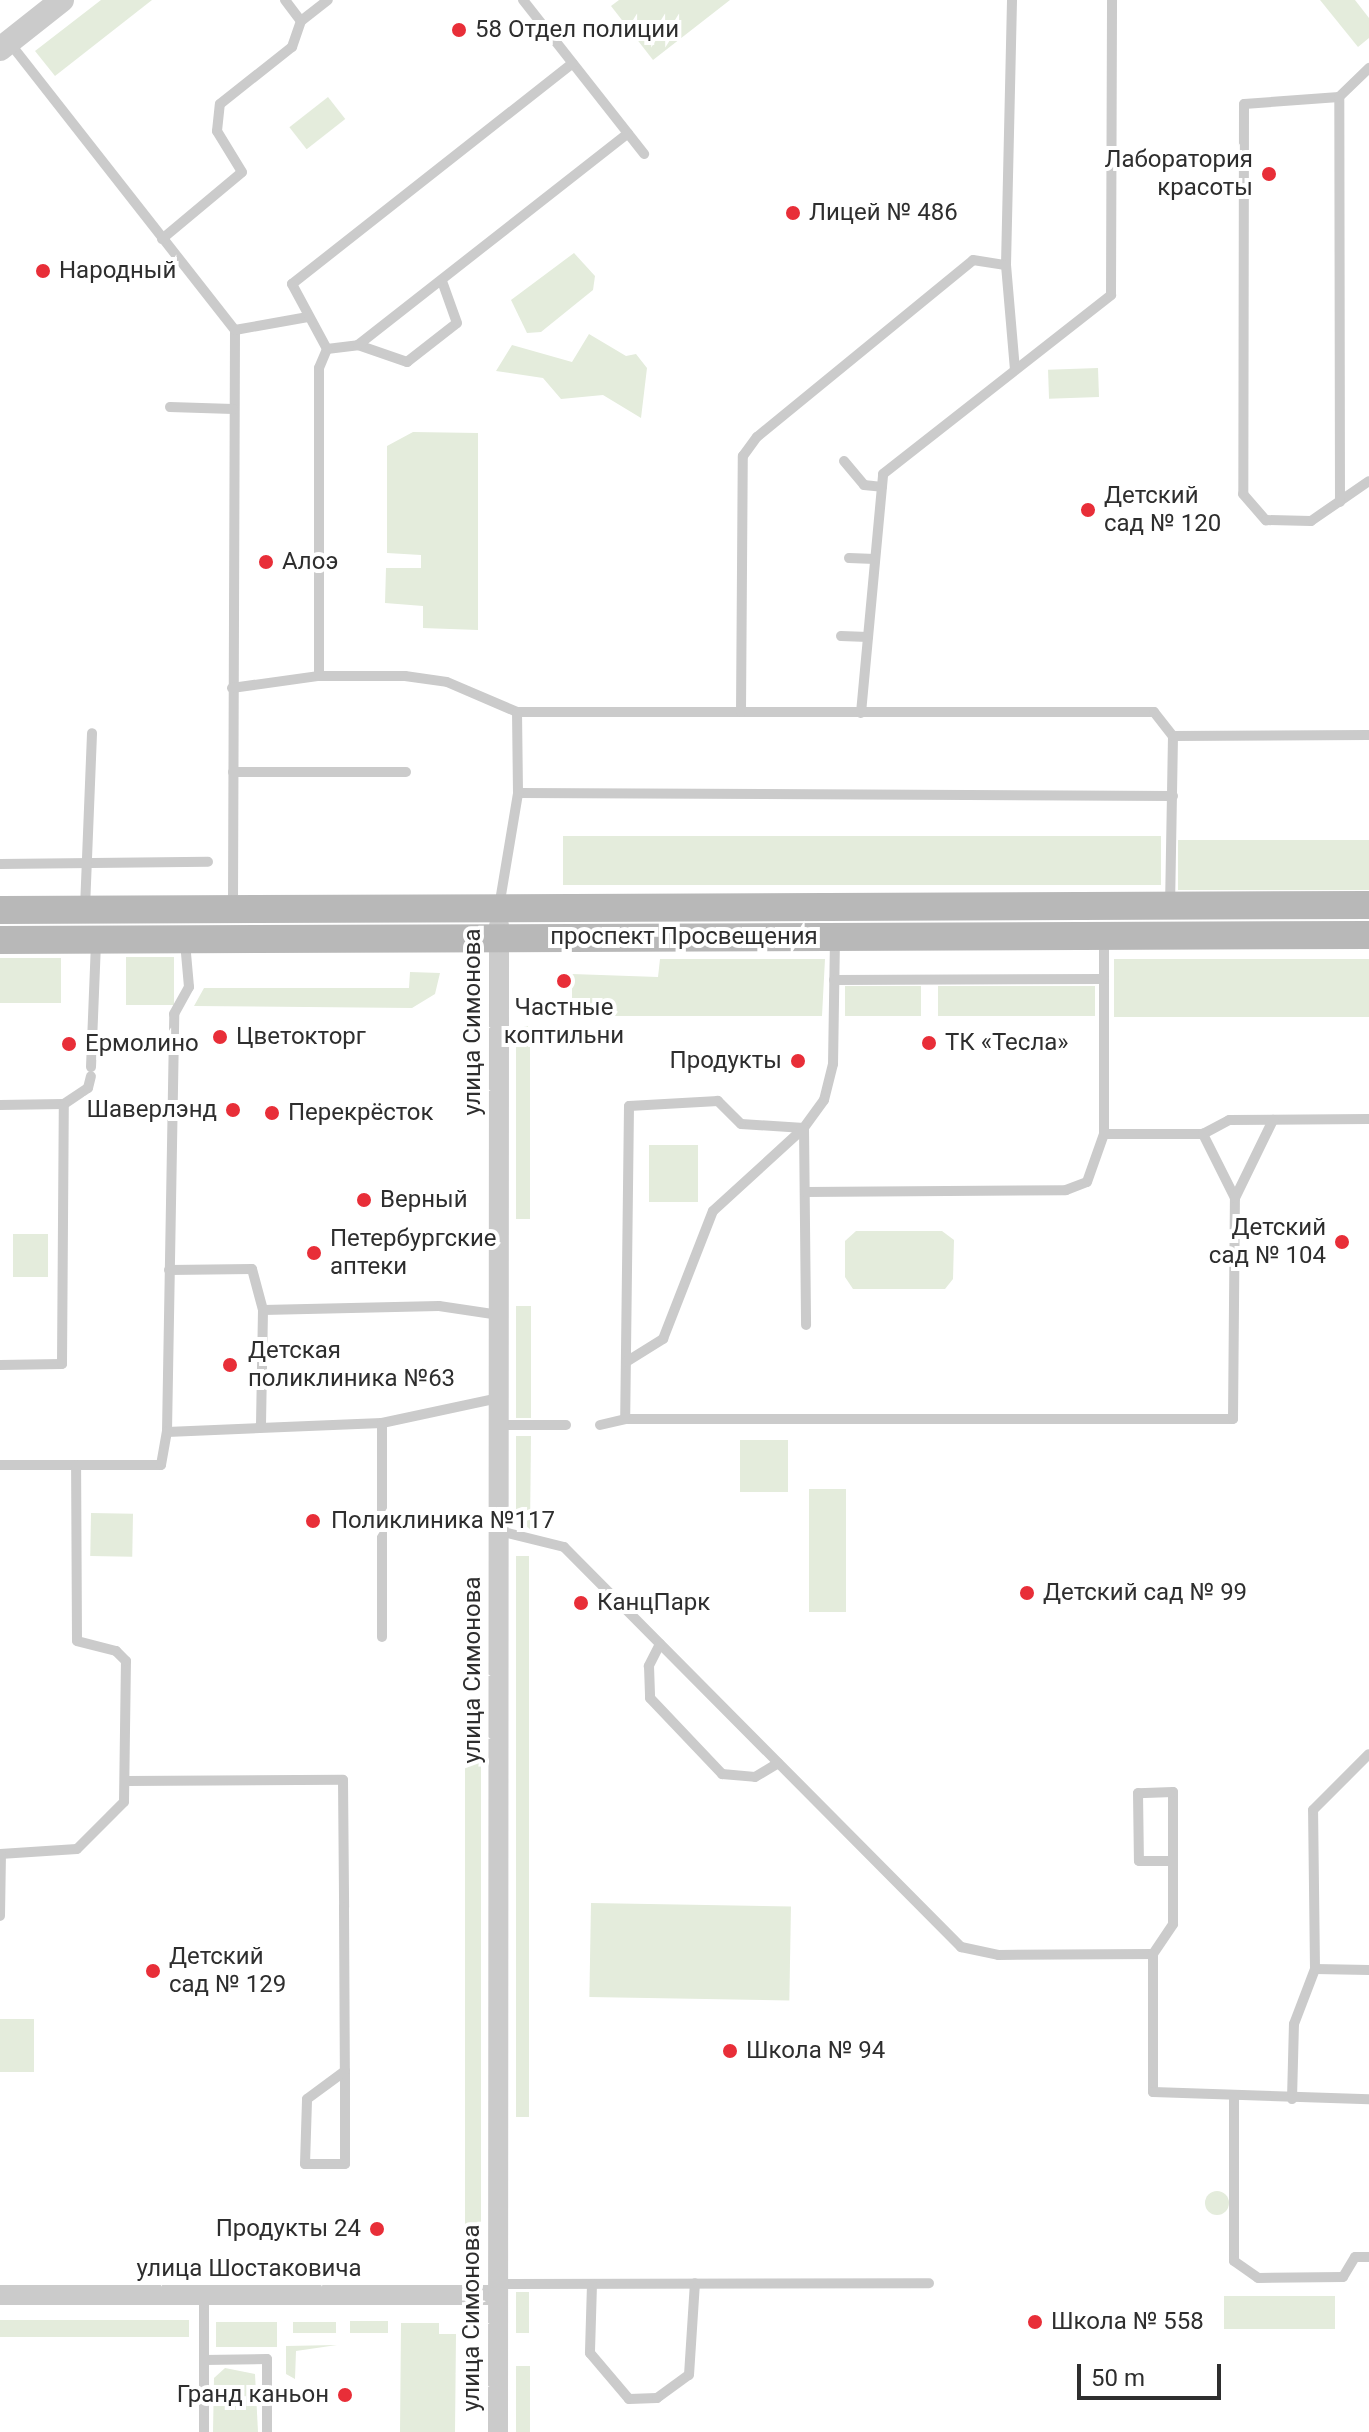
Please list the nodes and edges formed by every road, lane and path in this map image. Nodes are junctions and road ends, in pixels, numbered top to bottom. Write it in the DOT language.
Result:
graph roads {
  1 [pos="62,0"];
  2 [pos="285,0"];
  3 [pos="328,0"];
  4 [pos="523,0"];
  5 [pos="1012,0"];
  6 [pos="1112,0"];
  7 [pos="301,21"];
  8 [pos="5,45"];
  9 [pos="573,63"];
  10 [pos="1369,68"];
  11 [pos="1339,97"];
  12 [pos="628,133"];
  13 [pos="644,154"];
  14 [pos="162,239"];
  15 [pos="1006,265"];
  16 [pos="442,281"];
  17 [pos="308,317"];
  18 [pos="235,330"];
  19 [pos="358,345"];
  20 [pos="327,349"];
  21 [pos="1015,370"];
  22 [pos="170,407"];
  23 [pos="233,409"];
  24 [pos="844,461"];
  25 [pos="1369,481"];
  26 [pos="882,487"];
  27 [pos="1340,502"];
  28 [pos="849,558"];
  29 [pos="875,559"];
  30 [pos="841,636"];
  31 [pos="868,637"];
  32 [pos="319,676"];
  33 [pos="232,688"];
  34 [pos="517,712"];
  35 [pos="741,712"];
  36 [pos="861,713"];
  37 [pos="92,733"];
  38 [pos="1369,735"];
  39 [pos="1173,736"];
  40 [pos="233,772"];
  41 [pos="406,772"];
  42 [pos="518,793"];
  43 [pos="1173,796"];
  44 [pos="208,862"];
  45 [pos="0,864"];
  46 [pos="85,864"];
  47 [pos="1369,905"];
  48 [pos="1170,906"];
  49 [pos="233,909"];
  50 [pos="499,909"];
  51 [pos="0,910"];
  52 [pos="85,910"];
  53 [pos="1369,935"];
  54 [pos="1104,936"];
  55 [pos="835,937"];
  56 [pos="499,938"];
  57 [pos="96,939"];
  58 [pos="185,939"];
  59 [pos="0,940"];
  60 [pos="1104,979"];
  61 [pos="834,980"];
  62 [pos="64,1104"];
  63 [pos="0,1105"];
  64 [pos="1369,1119"];
  65 [pos="1273,1120"];
  66 [pos="804,1128"];
  67 [pos="1104,1134"];
  68 [pos="1203,1134"];
  69 [pos="805,1192"];
  70 [pos="1235,1198"];
  71 [pos="169,1270"];
  72 [pos="263,1310"];
  73 [pos="499,1315"];
  74 [pos="806,1325"];
  75 [pos="626,1362"];
  76 [pos="0,1365"];
  77 [pos="499,1398"];
  78 [pos="625,1419"];
  79 [pos="382,1423"];
  80 [pos="499,1425"];
  81 [pos="566,1425"];
  82 [pos="600,1425"];
  83 [pos="261,1426"];
  84 [pos="167,1432"];
  85 [pos="0,1465"];
  86 [pos="76,1465"];
  87 [pos="499,1531"];
  88 [pos="382,1637"];
  89 [pos="660,1644"];
  90 [pos="1369,1754"];
  91 [pos="778,1763"];
  92 [pos="127,1781"];
  93 [pos="1,1854"];
  94 [pos="1173,1861"];
  95 [pos="0,1916"];
  96 [pos="1153,1954"];
  97 [pos="1315,1969"];
  98 [pos="1369,1970"];
  99 [pos="345,2071"];
  100 [pos="1234,2099"];
  101 [pos="1292,2099"];
  102 [pos="1369,2099"];
  103 [pos="1369,2257"];
  104 [pos="695,2283"];
  105 [pos="929,2283"];
  106 [pos="592,2284"];
  107 [pos="498,2290"];
  108 [pos="0,2295"];
  109 [pos="204,2295"];
  110 [pos="204,2360"];
  111 [pos="204,2432"];
  112 [pos="267,2432"];
  113 [pos="498,2432"];
  1 -- 8 [label="street"];
  2 -- 7 [label="lane"];
  3 -- 7 [label="lane"];
  4 -- 9 [label="lane"];
  5 -- 15 [label="lane"];
  6 -- 21 [label="lane"];
  7 -- 14 [label="lane"];
  8 -- 14 [label="lane"];
  9 -- 12 [label="lane"];
  9 -- 17 [label="lane"];
  10 -- 11 [label="lane"];
  11 -- 27 [label="lane"];
  11 -- 27 [label="lane"];
  12 -- 13 [label="lane"];
  12 -- 16 [label="lane"];
  14 -- 18 [label="lane"];
  15 -- 21 [label="lane"];
  15 -- 35 [label="lane"];
  16 -- 19 [label="lane"];
  16 -- 19 [label="lane"];
  17 -- 18 [label="lane"];
  17 -- 20 [label="lane"];
  18 -- 23 [label="lane"];
  19 -- 20 [label="lane"];
  20 -- 32 [label="lane"];
  21 -- 26 [label="lane"];
  22 -- 23 [label="lane"];
  23 -- 33 [label="lane"];
  24 -- 26 [label="lane"];
  25 -- 27 [label="lane"];
  26 -- 29 [label="lane"];
  28 -- 29 [label="lane"];
  29 -- 31 [label="lane"];
  30 -- 31 [label="lane"];
  31 -- 36 [label="lane"];
  32 -- 33 [label="lane"];
  32 -- 34 [label="lane"];
  33 -- 40 [label="lane"];
  34 -- 35 [label="lane"];
  34 -- 42 [label="lane"];
  35 -- 36 [label="lane"];
  36 -- 39 [label="lane"];
  37 -- 46 [label="lane"];
  38 -- 39 [label="lane"];
  39 -- 43 [label="lane"];
  40 -- 41 [label="lane"];
  40 -- 49 [label="lane"];
  42 -- 43 [label="lane"];
  42 -- 50 [label="lane"];
  43 -- 48 [label="lane"];
  44 -- 46 [label="lane"];
  45 -- 46 [label="lane"];
  46 -- 52 [label="lane"];
  47 -- 48 [label="main road, проспект Просвещения"];
  48 -- 50 [label="main road, проспект Просвещения"];
  49 -- 50 [label="main road, проспект Просвещения"];
  49 -- 52 [label="main road, проспект Просвещения"];
  50 -- 56 [label="street, улица Симонова"];
  51 -- 52 [label="main road, проспект Просвещения"];
  53 -- 54 [label="main road, проспект Просвещения"];
  54 -- 55 [label="main road, проспект Просвещения"];
  54 -- 60 [label="lane"];
  55 -- 56 [label="main road, проспект Просвещения"];
  55 -- 61 [label="lane"];
  56 -- 58 [label="main road, проспект Просвещения"];
  56 -- 73 [label="street, улица Симонова"];
  57 -- 58 [label="main road, проспект Просвещения"];
  57 -- 59 [label="main road, проспект Просвещения"];
  57 -- 62 [label="lane"];
  58 -- 71 [label="lane"];
  60 -- 61 [label="lane"];
  60 -- 67 [label="lane"];
  61 -- 66 [label="lane"];
  62 -- 63 [label="lane"];
  62 -- 76 [label="lane"];
  64 -- 65 [label="lane"];
  65 -- 68 [label="lane"];
  65 -- 70 [label="lane"];
  66 -- 69 [label="lane"];
  66 -- 75 [label="lane"];
  66 -- 75 [label="lane"];
  67 -- 68 [label="lane"];
  67 -- 69 [label="lane"];
  68 -- 70 [label="lane"];
  69 -- 74 [label="lane"];
  70 -- 78 [label="lane"];
  71 -- 72 [label="lane"];
  71 -- 84 [label="lane"];
  72 -- 73 [label="lane"];
  72 -- 83 [label="lane"];
  73 -- 77 [label="street, улица Симонова"];
  75 -- 78 [label="lane"];
  77 -- 79 [label="lane"];
  77 -- 80 [label="street, улица Симонова"];
  78 -- 82 [label="lane"];
  79 -- 83 [label="lane"];
  79 -- 88 [label="lane"];
  80 -- 81 [label="lane"];
  80 -- 87 [label="street, улица Симонова"];
  83 -- 84 [label="lane"];
  84 -- 86 [label="lane"];
  85 -- 86 [label="lane"];
  86 -- 92 [label="lane"];
  87 -- 89 [label="lane"];
  87 -- 107 [label="street, улица Симонова"];
  89 -- 91 [label="lane"];
  89 -- 91 [label="lane"];
  90 -- 97 [label="lane"];
  91 -- 96 [label="lane"];
  92 -- 93 [label="lane"];
  92 -- 99 [label="lane"];
  93 -- 95 [label="lane"];
  94 -- 94 [label="lane"];
  94 -- 96 [label="lane"];
  96 -- 100 [label="lane"];
  97 -- 98 [label="lane"];
  97 -- 101 [label="lane"];
  99 -- 99 [label="lane"];
  100 -- 101 [label="lane"];
  100 -- 103 [label="lane"];
  101 -- 102 [label="lane"];
  104 -- 105 [label="lane"];
  104 -- 106 [label="lane"];
  104 -- 106 [label="lane"];
  106 -- 107 [label="lane"];
  107 -- 109 [label="street, улица Шостаковича"];
  107 -- 113 [label="street, улица Симонова"];
  108 -- 109 [label="street, улица Шостаковича"];
  109 -- 110 [label="lane"];
  110 -- 111 [label="lane"];
  110 -- 112 [label="lane"];
}
